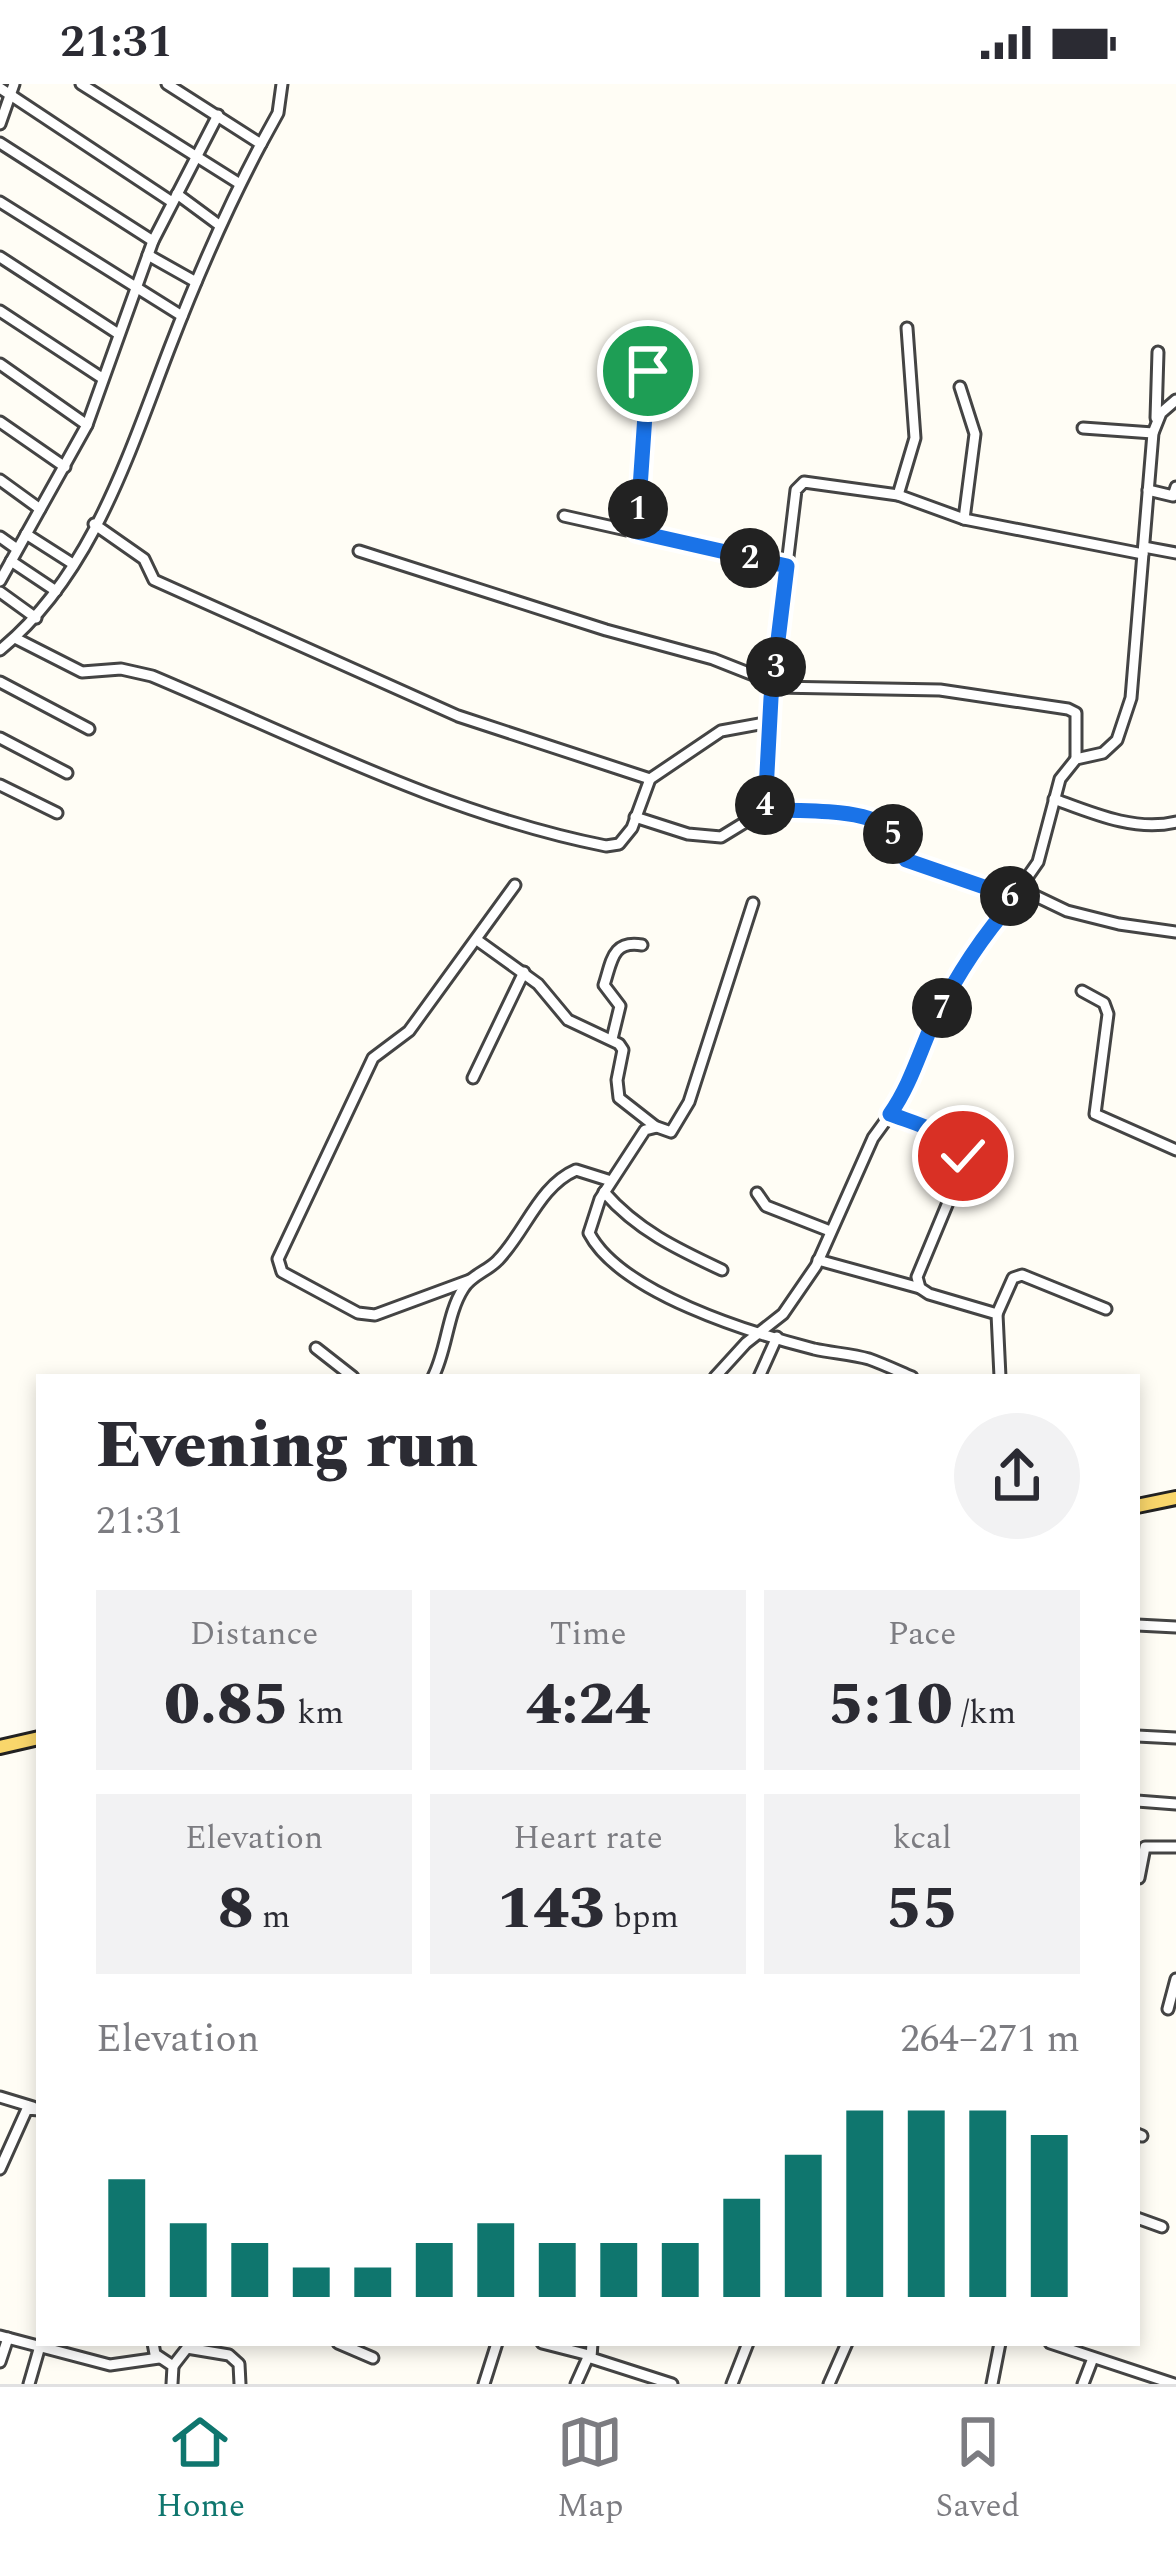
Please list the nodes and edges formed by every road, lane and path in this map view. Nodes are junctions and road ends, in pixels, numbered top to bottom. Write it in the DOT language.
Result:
graph roads {
  1 [pos="81,84"];
  2 [pos="167,84"];
  3 [pos="282,84"];
  4 [pos="8,88"];
  5 [pos="218,115"];
  6 [pos="0,124"];
  7 [pos="0,143"];
  8 [pos="261,144"];
  9 [pos="196,157"];
  10 [pos="240,184"];
  11 [pos="174,198"];
  12 [pos="0,202"];
  13 [pos="219,225"];
  14 [pos="153,241"];
  15 [pos="148,255"];
  16 [pos="0,257"];
  17 [pos="196,282"];
  18 [pos="135,286"];
  19 [pos="0,311"];
  20 [pos="182,316"];
  21 [pos="907,328"];
  22 [pos="656,332"];
  23 [pos="118,333"];
  24 [pos="1158,352"];
  25 [pos="0,364"];
  26 [pos="102,378"];
  27 [pos="960,387"];
  28 [pos="1176,400"];
  29 [pos="0,422"];
  30 [pos="87,425"];
  31 [pos="1083,428"];
  32 [pos="1155,428"];
  33 [pos="65,467"];
  34 [pos="0,480"];
  35 [pos="1176,487"];
  36 [pos="1148,490"];
  37 [pos="898,495"];
  38 [pos="40,509"];
  39 [pos="564,516"];
  40 [pos="964,519"];
  41 [pos="94,524"];
  42 [pos="637,532"];
  43 [pos="26,534"];
  44 [pos="0,537"];
  45 [pos="17,549"];
  46 [pos="359,550"];
  47 [pos="1143,551"];
  48 [pos="1176,553"];
  49 [pos="10,561"];
  50 [pos="73,564"];
  51 [pos="787,566"];
  52 [pos="0,581"];
  53 [pos="56,591"];
  54 [pos="0,592"];
  55 [pos="36,618"];
  56 [pos="15,638"];
  57 [pos="0,650"];
  58 [pos="0,682"];
  59 [pos="774,685"];
  60 [pos="770,722"];
  61 [pos="89,729"];
  62 [pos="0,738"];
  63 [pos="1076,759"];
  64 [pos="68,773"];
  65 [pos="650,779"];
  66 [pos="0,785"];
  67 [pos="1054,799"];
  68 [pos="765,810"];
  69 [pos="57,814"];
  70 [pos="635,817"];
  71 [pos="1176,822"];
  72 [pos="514,885"];
  73 [pos="1018,894"];
  74 [pos="753,903"];
  75 [pos="1176,932"];
  76 [pos="477,940"];
  77 [pos="641,945"];
  78 [pos="524,973"];
  79 [pos="1082,991"];
  80 [pos="612,1040"];
  81 [pos="473,1078"];
  82 [pos="890,1114"];
  83 [pos="657,1127"];
  84 [pos="1176,1150"];
  85 [pos="607,1186"];
  86 [pos="757,1192"];
  87 [pos="830,1231"];
  88 [pos="818,1260"];
  89 [pos="722,1270"];
  90 [pos="470,1280"];
  91 [pos="920,1288"];
  92 [pos="1106,1309"];
  93 [pos="997,1314"];
  94 [pos="763,1332"];
  95 [pos="776,1337"];
  96 [pos="316,1348"];
  97 [pos="337,1372"];
  98 [pos="434,1374"];
  99 [pos="718,1374"];
  100 [pos="760,1374"];
  101 [pos="905,1374"];
  102 [pos="1000,1374"];
  103 [pos="1176,1498"];
  104 [pos="1140,1505"];
  105 [pos="1140,1625"];
  106 [pos="1176,1627"];
  107 [pos="1140,1736"];
  108 [pos="1176,1738"];
  109 [pos="36,1739"];
  110 [pos="0,1747"];
  111 [pos="1140,1801"];
  112 [pos="1176,1804"];
  113 [pos="1176,1847"];
  114 [pos="1140,1873"];
  115 [pos="1176,1979"];
  116 [pos="1168,2008"];
  117 [pos="0,2097"];
  118 [pos="36,2108"];
  119 [pos="0,2169"];
  120 [pos="1140,2219"];
  121 [pos="1162,2227"];
  122 [pos="4,2337"];
  123 [pos="36,2345"];
  124 [pos="40,2346"];
  125 [pos="154,2346"];
  126 [pos="346,2346"];
  127 [pos="496,2346"];
  128 [pos="560,2346"];
  129 [pos="747,2346"];
  130 [pos="846,2346"];
  131 [pos="999,2346"];
  132 [pos="1059,2346"];
  133 [pos="590,2349"];
  134 [pos="373,2357"];
  135 [pos="1093,2357"];
  136 [pos="159,2358"];
  137 [pos="0,2362"];
  138 [pos="173,2366"];
  139 [pos="29,2384"];
  140 [pos="172,2384"];
  141 [pos="240,2384"];
  142 [pos="484,2384"];
  143 [pos="576,2384"];
  144 [pos="671,2384"];
  145 [pos="732,2384"];
  146 [pos="829,2384"];
  147 [pos="992,2384"];
  148 [pos="1083,2384"];
  149 [pos="1174,2384"];
  1 -- 9 [label="street"];
  2 -- 5 [label="street"];
  3 -- 8 [label="street"];
  4 -- 6 [label="street"];
  4 -- 11 [label="street"];
  5 -- 8 [label="street"];
  5 -- 9 [label="street"];
  7 -- 14 [label="street"];
  8 -- 10 [label="street"];
  9 -- 10 [label="street"];
  9 -- 11 [label="street"];
  10 -- 13 [label="street"];
  11 -- 13 [label="street"];
  11 -- 14 [label="street"];
  12 -- 18 [label="street"];
  13 -- 17 [label="street"];
  14 -- 15 [label="street"];
  15 -- 17 [label="street"];
  15 -- 18 [label="street"];
  16 -- 23 [label="street"];
  17 -- 20 [label="street"];
  18 -- 20 [label="street"];
  18 -- 23 [label="street"];
  19 -- 26 [label="street"];
  20 -- 41 [label="street"];
  21 -- 37 [label="street"];
  22 -- 42 [label="street"];
  23 -- 26 [label="street"];
  24 -- 32 [label="street"];
  25 -- 30 [label="street"];
  26 -- 30 [label="street"];
  27 -- 40 [label="street"];
  28 -- 32 [label="street"];
  29 -- 33 [label="street"];
  30 -- 33 [label="street"];
  31 -- 32 [label="street"];
  32 -- 36 [label="street"];
  33 -- 38 [label="street"];
  34 -- 38 [label="street"];
  35 -- 36 [label="street"];
  36 -- 47 [label="street"];
  37 -- 40 [label="street"];
  37 -- 51 [label="street"];
  38 -- 43 [label="street"];
  39 -- 42 [label="street"];
  40 -- 47 [label="street"];
  41 -- 50 [label="street"];
  41 -- 65 [label="street"];
  42 -- 51 [label="street"];
  43 -- 45 [label="street"];
  43 -- 50 [label="street"];
  44 -- 45 [label="street"];
  45 -- 49 [label="street"];
  46 -- 59 [label="street"];
  47 -- 48 [label="street"];
  47 -- 63 [label="street"];
  49 -- 52 [label="street"];
  49 -- 53 [label="street"];
  50 -- 53 [label="street"];
  51 -- 59 [label="street"];
  53 -- 55 [label="street"];
  54 -- 55 [label="street"];
  55 -- 56 [label="street"];
  56 -- 57 [label="street"];
  56 -- 70 [label="street"];
  58 -- 61 [label="street"];
  59 -- 60 [label="street"];
  59 -- 63 [label="street"];
  60 -- 65 [label="street"];
  60 -- 68 [label="street"];
  62 -- 64 [label="street"];
  63 -- 67 [label="street"];
  65 -- 70 [label="street"];
  66 -- 69 [label="street"];
  67 -- 71 [label="street"];
  67 -- 73 [label="street"];
  68 -- 70 [label="street"];
  68 -- 73 [label="street"];
  72 -- 76 [label="street"];
  73 -- 75 [label="street"];
  73 -- 82 [label="street"];
  74 -- 83 [label="street"];
  76 -- 78 [label="street"];
  76 -- 90 [label="street"];
  77 -- 80 [label="street"];
  78 -- 80 [label="street"];
  78 -- 81 [label="street"];
  79 -- 84 [label="street"];
  80 -- 83 [label="street"];
  82 -- 87 [label="street"];
  82 -- 91 [label="street"];
  83 -- 85 [label="street"];
  85 -- 89 [label="street"];
  85 -- 90 [label="street"];
  85 -- 94 [label="street"];
  86 -- 87 [label="street"];
  87 -- 88 [label="street"];
  88 -- 91 [label="street"];
  88 -- 94 [label="street"];
  90 -- 98 [label="street"];
  91 -- 93 [label="street"];
  92 -- 93 [label="street"];
  93 -- 102 [label="street"];
  94 -- 95 [label="street"];
  94 -- 99 [label="street"];
  95 -- 100 [label="street"];
  95 -- 101 [label="street"];
  96 -- 97 [label="street"];
  103 -- 104 [label="main road"];
  105 -- 106 [label="street"];
  107 -- 108 [label="street"];
  109 -- 110 [label="main road"];
  111 -- 112 [label="street"];
  113 -- 114 [label="street"];
  115 -- 116 [label="street"];
  117 -- 118 [label="street"];
  118 -- 119 [label="street"];
  120 -- 121 [label="street"];
  122 -- 123 [label="street"];
  122 -- 137 [label="street"];
  124 -- 136 [label="street"];
  124 -- 139 [label="street"];
  125 -- 136 [label="street"];
  126 -- 134 [label="street"];
  127 -- 142 [label="street"];
  128 -- 133 [label="street"];
  129 -- 145 [label="street"];
  130 -- 146 [label="street"];
  131 -- 147 [label="street"];
  132 -- 135 [label="street"];
  133 -- 143 [label="street"];
  133 -- 144 [label="street"];
  135 -- 148 [label="street"];
  135 -- 149 [label="street"];
  136 -- 138 [label="street"];
  138 -- 140 [label="street"];
  138 -- 141 [label="street"];
}
